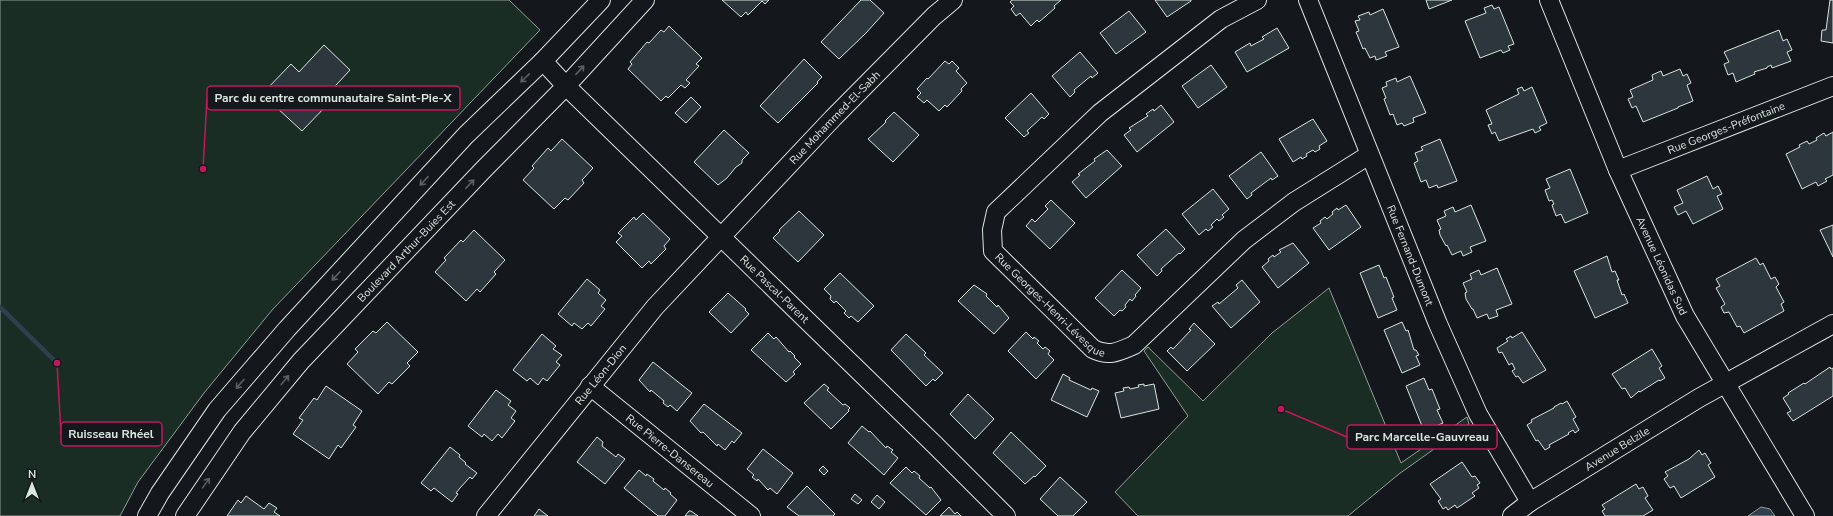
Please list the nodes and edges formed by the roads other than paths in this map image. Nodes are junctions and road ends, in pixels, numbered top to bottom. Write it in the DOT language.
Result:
graph roads {
  1 [pos="601,0"];
  2 [pos="645,0"];
  3 [pos="953,0"];
  4 [pos="1258,0"];
  5 [pos="1308,0"];
  6 [pos="1549,0"];
  7 [pos="543,61"];
  8 [pos="566,86"];
  9 [pos="1833,86"];
  10 [pos="1369,155"];
  11 [pos="1618,170"];
  12 [pos="720,237"];
  13 [pos="1833,324"];
  14 [pos="1725,384"];
  15 [pos="590,386"];
  16 [pos="1530,502"];
  17 [pos="148,516"];
  18 [pos="185,516"];
  19 [pos="486,516"];
  20 [pos="751,516"];
  21 [pos="1006,516"];
  22 [pos="1512,516"];
  23 [pos="1805,516"];
  1 -- 7 [label="street"];
  8 -- 2 [label="street, Boulevard Arthur-Buies Est, one-way"];
  3 -- 12 [label="street, Rue Mohammed-El-Sabh"];
  4 -- 10 [label="street, Rue Georges-Henri-Lévesque"];
  5 -- 10 [label="street, Rue Fernand-Dumont"];
  6 -- 11 [label="street, Avenue Léonidas Sud"];
  7 -- 8 [label="street, Rue Pascal-Parent"];
  7 -- 17 [label="street, one-way"];
  8 -- 12 [label="street, Rue Pascal-Parent"];
  18 -- 8 [label="street, Boulevard Arthur-Buies Est, one-way"];
  9 -- 11 [label="street, Rue Georges-Préfontaine"];
  10 -- 16 [label="street, Rue Fernand-Dumont"];
  11 -- 14 [label="street, Avenue Léonidas Sud"];
  12 -- 15 [label="street, Rue Léon-Dion"];
  12 -- 21 [label="street, Rue Pascal-Parent"];
  13 -- 14 [label="street"];
  14 -- 16 [label="street, Avenue Belzile"];
  14 -- 23 [label="street, Avenue Léonidas Sud"];
  15 -- 19 [label="street, Rue Léon-Dion"];
  15 -- 20 [label="street, Rue Pierre-Dansereau"];
  16 -- 22 [label="street, Avenue Belzile"];
}
